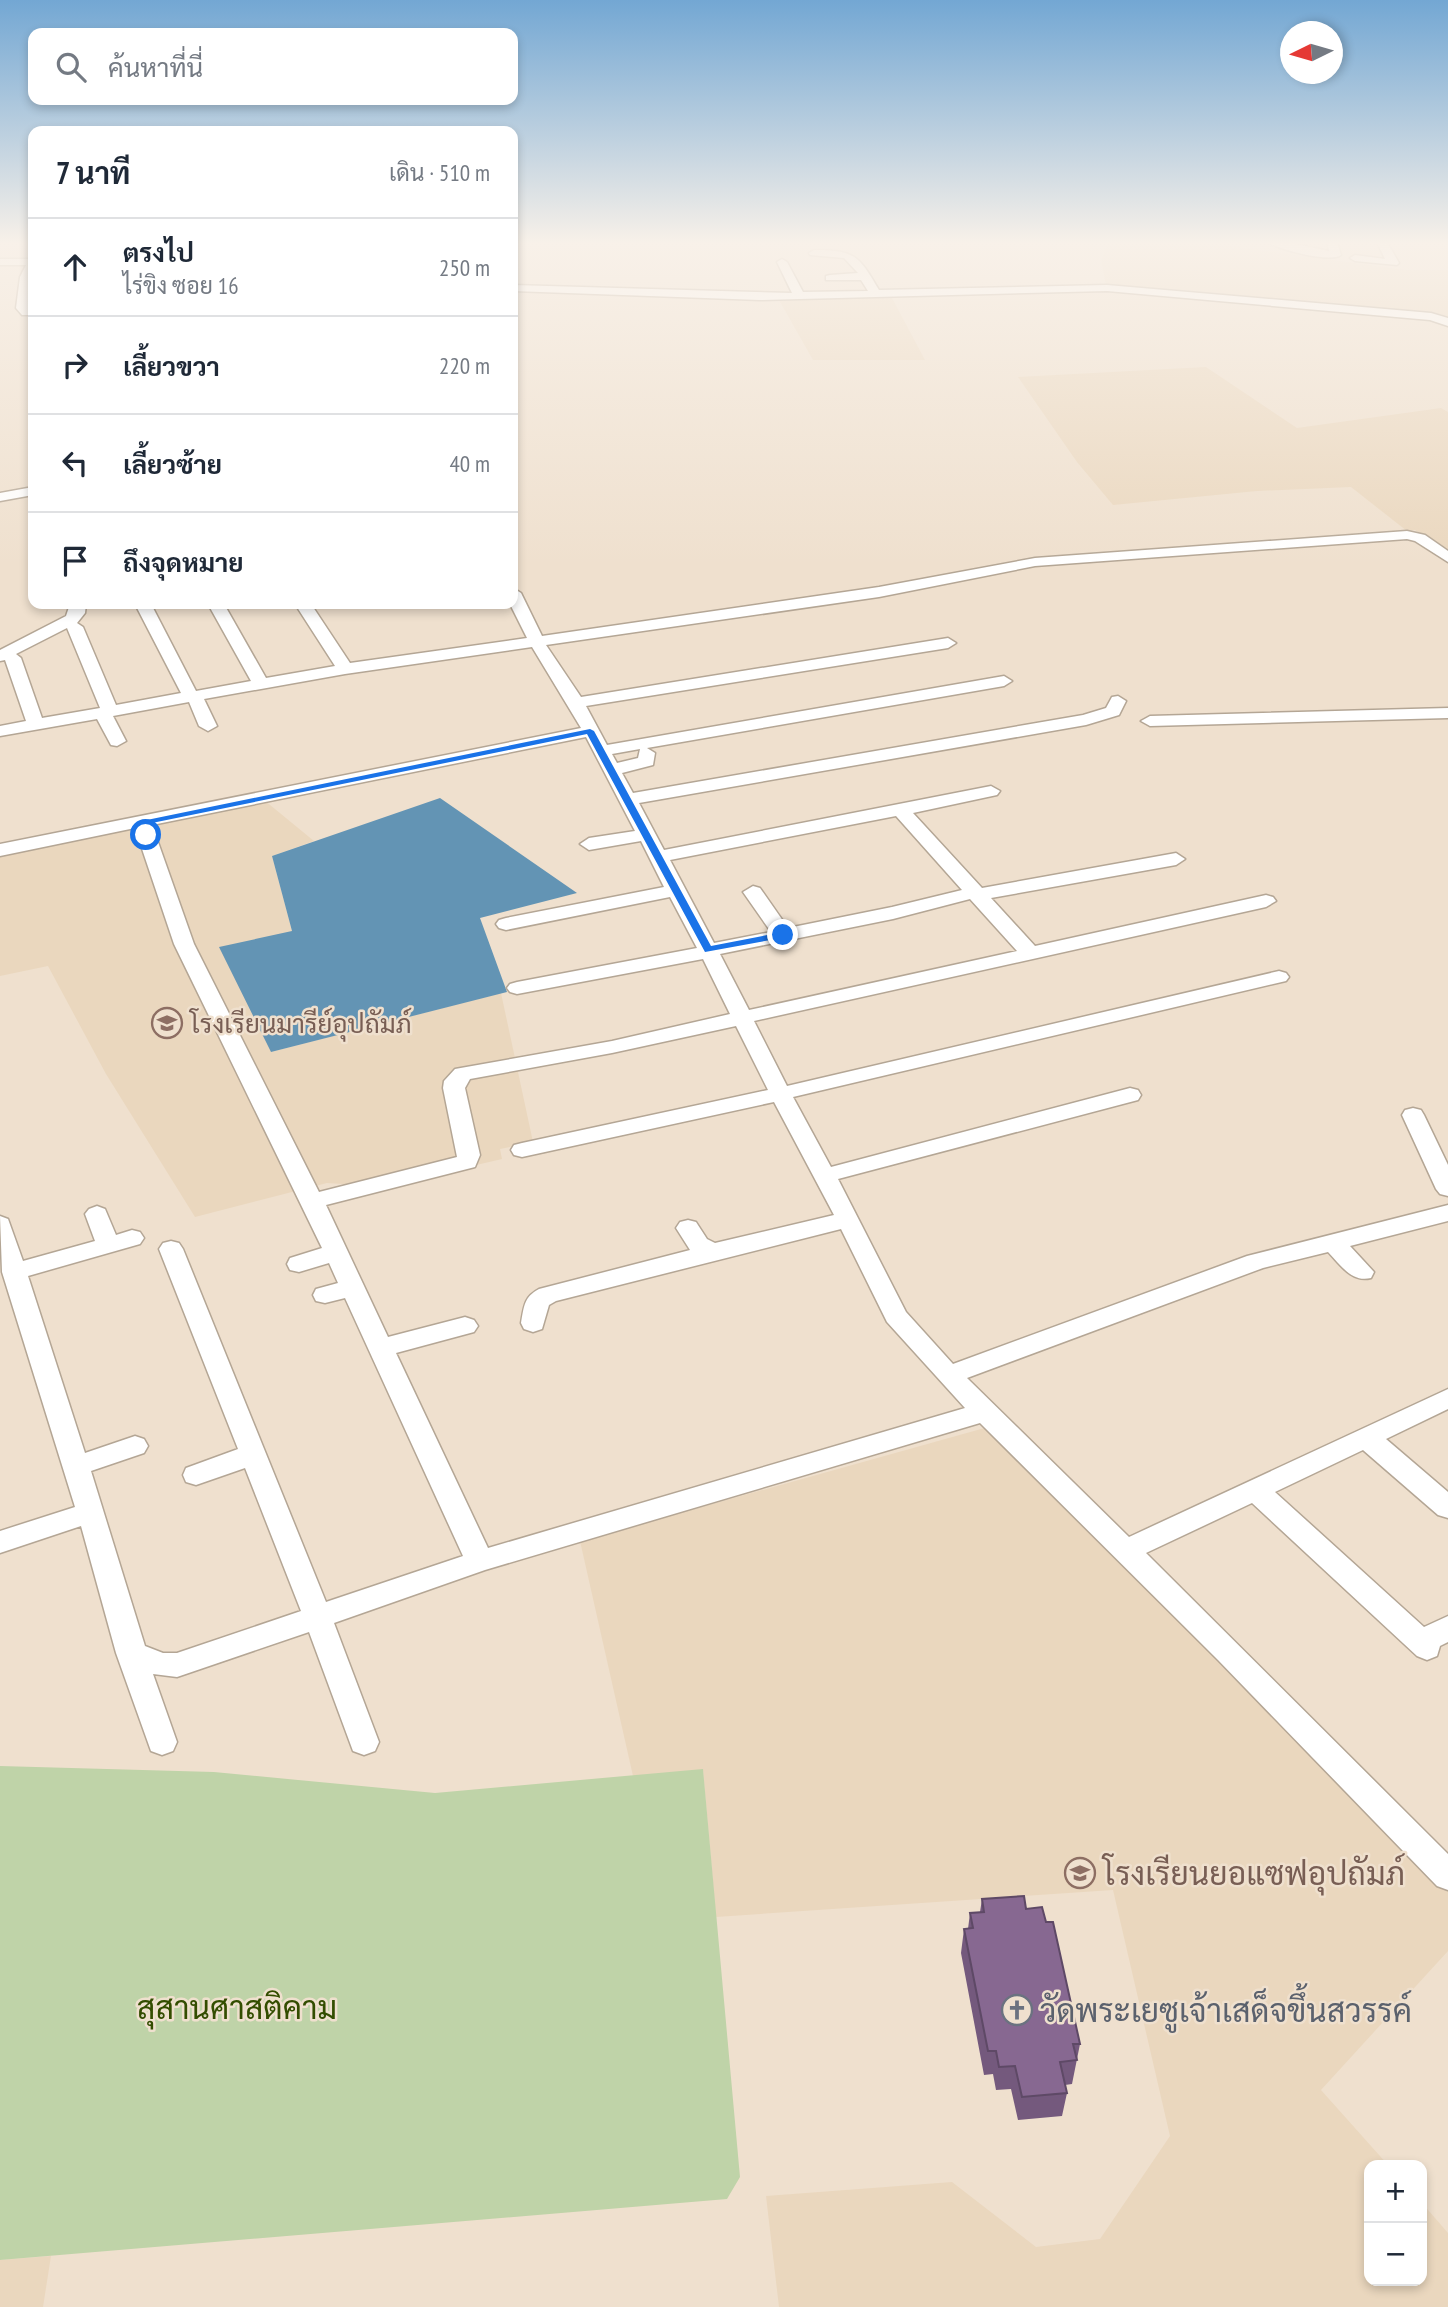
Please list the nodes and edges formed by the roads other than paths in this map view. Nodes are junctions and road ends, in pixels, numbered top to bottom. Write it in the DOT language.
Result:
graph roads {
  1 [pos="28,492"];
  2 [pos="0,497"];
  3 [pos="1448,558"];
  4 [pos="518,603"];
  5 [pos="77,609"];
  6 [pos="147,609"];
  7 [pos="219,609"];
  8 [pos="306,609"];
  9 [pos="75,628"];
  10 [pos="536,641"];
  11 [pos="948,642"];
  12 [pos="7,657"];
  13 [pos="345,669"];
  14 [pos="1004,681"];
  15 [pos="261,684"];
  16 [pos="193,697"];
  17 [pos="1118,701"];
  18 [pos="576,703"];
  19 [pos="106,712"];
  20 [pos="1448,713"];
  21 [pos="1150,721"];
  22 [pos="36,725"];
  23 [pos="208,726"];
  24 [pos="0,731"];
  25 [pos="117,741"];
  26 [pos="600,751"];
  27 [pos="646,753"];
  28 [pos="991,791"];
  29 [pos="627,800"];
  30 [pos="900,810"];
  31 [pos="142,822"];
  32 [pos="646,835"];
  33 [pos="589,844"];
  34 [pos="0,850"];
  35 [pos="658,857"];
  36 [pos="1176,859"];
  37 [pos="676,890"];
  38 [pos="752,892"];
  39 [pos="977,894"];
  40 [pos="1266,901"];
  41 [pos="506,924"];
  42 [pos="783,935"];
  43 [pos="709,951"];
  44 [pos="1032,954"];
  45 [pos="1279,977"];
  46 [pos="517,988"];
  47 [pos="743,1017"];
  48 [pos="780,1093"];
  49 [pos="1130,1095"];
  50 [pos="1413,1115"];
  51 [pos="522,1150"];
  52 [pos="827,1175"];
  53 [pos="312,1201"];
  54 [pos="1447,1208"];
  55 [pos="97,1214"];
  56 [pos="849,1219"];
  57 [pos="0,1224"];
  58 [pos="688,1228"];
  59 [pos="1332,1242"];
  60 [pos="171,1249"];
  61 [pos="336,1252"];
  62 [pos="712,1252"];
  63 [pos="299,1264"];
  64 [pos="8,1268"];
  65 [pos="1362,1272"];
  66 [pos="352,1287"];
  67 [pos="325,1294"];
  68 [pos="533,1323"];
  69 [pos="465,1326"];
  70 [pos="380,1348"];
  71 [pos="947,1375"];
  72 [pos="1448,1398"];
  73 [pos="984,1412"];
  74 [pos="1366,1437"];
  75 [pos="135,1446"];
  76 [pos="253,1454"];
  77 [pos="75,1466"];
  78 [pos="196,1475"];
  79 [pos="1256,1490"];
  80 [pos="1448,1508"];
  81 [pos="91,1512"];
  82 [pos="0,1542"];
  83 [pos="1125,1551"];
  84 [pos="480,1561"];
  85 [pos="317,1615"];
  86 [pos="1432,1639"];
  87 [pos="131,1653"];
  88 [pos="162,1742"];
  89 [pos="364,1742"];
  90 [pos="1448,1876"];
  1 -- 2 [label="street"];
  3 -- 10 [label="street"];
  4 -- 10 [label="street"];
  5 -- 12 [label="street"];
  6 -- 16 [label="street"];
  7 -- 15 [label="street"];
  8 -- 13 [label="street"];
  9 -- 19 [label="street"];
  10 -- 13 [label="street"];
  10 -- 18 [label="street"];
  11 -- 18 [label="street"];
  12 -- 22 [label="street"];
  13 -- 15 [label="street"];
  14 -- 26 [label="street"];
  15 -- 16 [label="street"];
  16 -- 19 [label="street"];
  16 -- 23 [label="street"];
  17 -- 29 [label="street"];
  18 -- 26 [label="street"];
  19 -- 22 [label="street"];
  19 -- 25 [label="street"];
  20 -- 21 [label="street"];
  22 -- 24 [label="street"];
  26 -- 27 [label="street"];
  26 -- 29 [label="street"];
  26 -- 31 [label="street"];
  28 -- 30 [label="street"];
  29 -- 32 [label="street"];
  30 -- 35 [label="street"];
  30 -- 39 [label="street"];
  31 -- 34 [label="street"];
  31 -- 53 [label="street"];
  32 -- 33 [label="street"];
  32 -- 35 [label="street"];
  35 -- 37 [label="street"];
  36 -- 39 [label="street"];
  37 -- 41 [label="street"];
  37 -- 43 [label="street"];
  38 -- 42 [label="street"];
  39 -- 42 [label="street"];
  39 -- 44 [label="street"];
  40 -- 44 [label="street"];
  42 -- 43 [label="street"];
  43 -- 46 [label="street"];
  43 -- 47 [label="street"];
  44 -- 47 [label="street"];
  45 -- 48 [label="street"];
  47 -- 48 [label="street"];
  47 -- 53 [label="street"];
  48 -- 51 [label="street"];
  48 -- 52 [label="street"];
  49 -- 52 [label="street"];
  50 -- 54 [label="street"];
  52 -- 56 [label="street"];
  53 -- 61 [label="street"];
  54 -- 59 [label="street"];
  55 -- 64 [label="street"];
  56 -- 62 [label="street"];
  56 -- 71 [label="street"];
  57 -- 64 [label="street"];
  58 -- 62 [label="street"];
  59 -- 65 [label="street"];
  59 -- 71 [label="street"];
  60 -- 76 [label="street"];
  61 -- 63 [label="street"];
  61 -- 66 [label="street"];
  62 -- 68 [label="street"];
  64 -- 77 [label="street"];
  66 -- 67 [label="street"];
  66 -- 70 [label="street"];
  69 -- 70 [label="street"];
  70 -- 84 [label="street"];
  71 -- 73 [label="street"];
  72 -- 74 [label="street"];
  73 -- 83 [label="street"];
  73 -- 84 [label="street"];
  74 -- 79 [label="street"];
  74 -- 80 [label="street"];
  75 -- 77 [label="street"];
  76 -- 78 [label="street"];
  76 -- 85 [label="street"];
  77 -- 81 [label="street"];
  79 -- 83 [label="street"];
  79 -- 86 [label="street"];
  81 -- 82 [label="street"];
  81 -- 87 [label="street"];
  83 -- 90 [label="street"];
  84 -- 85 [label="street"];
  85 -- 87 [label="street"];
  85 -- 89 [label="street"];
  87 -- 88 [label="street"];
}
